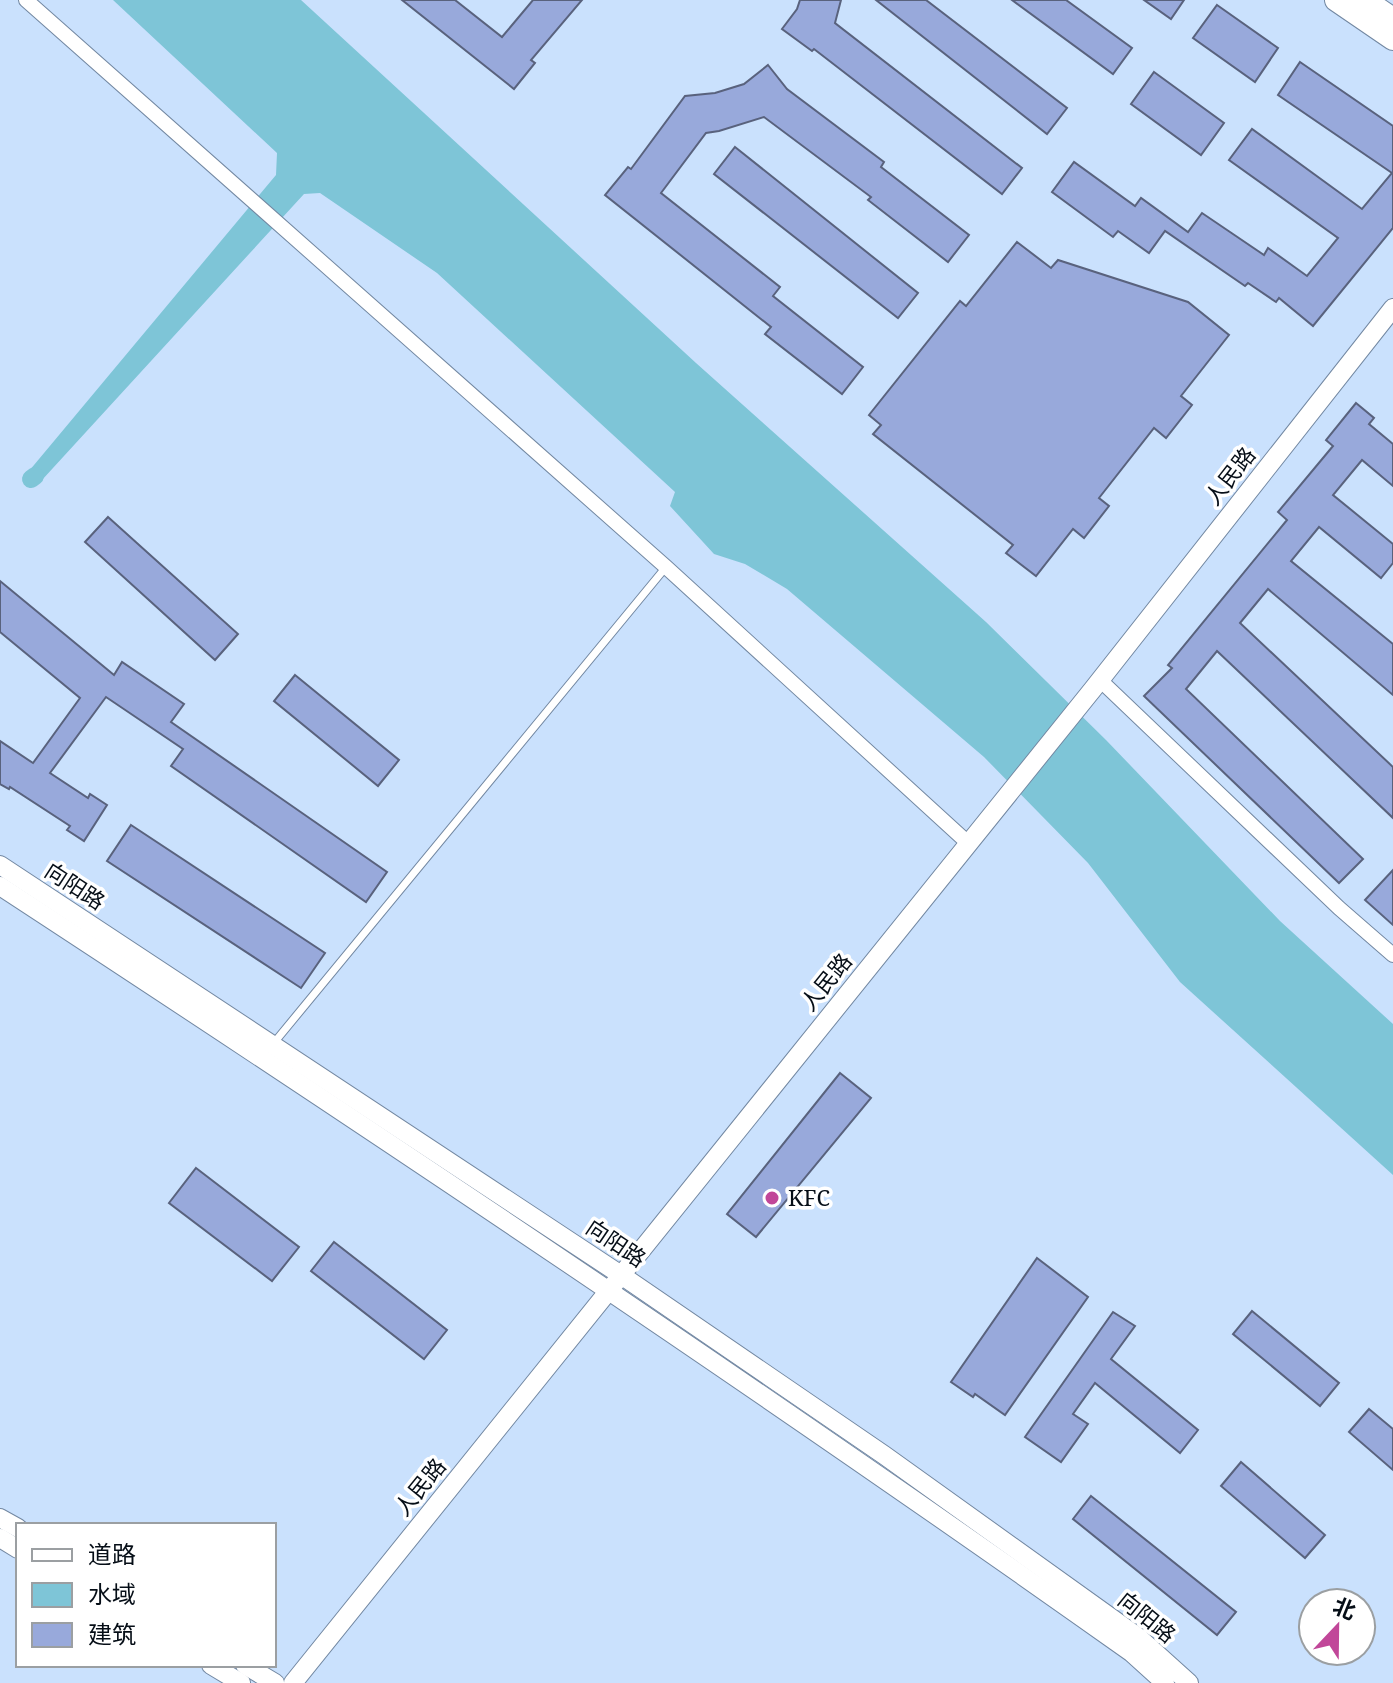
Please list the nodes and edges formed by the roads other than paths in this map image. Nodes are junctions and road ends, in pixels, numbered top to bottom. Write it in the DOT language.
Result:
graph roads {
  1 [pos="26,0"];
  2 [pos="1336,0"];
  3 [pos="1365,0"];
  4 [pos="1393,19"];
  5 [pos="1393,39"];
  6 [pos="1393,308"];
  7 [pos="666,567"];
  8 [pos="1100,680"];
  9 [pos="968,843"];
  10 [pos="0,865"];
  11 [pos="0,886"];
  12 [pos="1393,955"];
  13 [pos="272,1045"];
  14 [pos="616,1282"];
  15 [pos="214,1667"];
  16 [pos="248,1667"];
  17 [pos="241,1683"];
  18 [pos="275,1683"];
  19 [pos="293,1683"];
  20 [pos="1165,1683"];
  21 [pos="1189,1683"];
  1 -- 7 [label="street"];
  2 -- 5 [label="main road"];
  3 -- 4 [label="main road"];
  6 -- 8 [label="street, 人民路"];
  7 -- 9 [label="street"];
  7 -- 13 [label="lane"];
  8 -- 9 [label="street, 人民路"];
  8 -- 12 [label="street"];
  9 -- 14 [label="street, 人民路"];
  10 -- 13 [label="street, 向阳路"];
  11 -- 14 [label="street, 向阳路"];
  13 -- 14 [label="street, 向阳路"];
  14 -- 19 [label="street, 人民路"];
  14 -- 20 [label="street, 向阳路"];
  14 -- 21 [label="street, 向阳路"];
  15 -- 17 [label="street"];
  16 -- 18 [label="street"];
}
